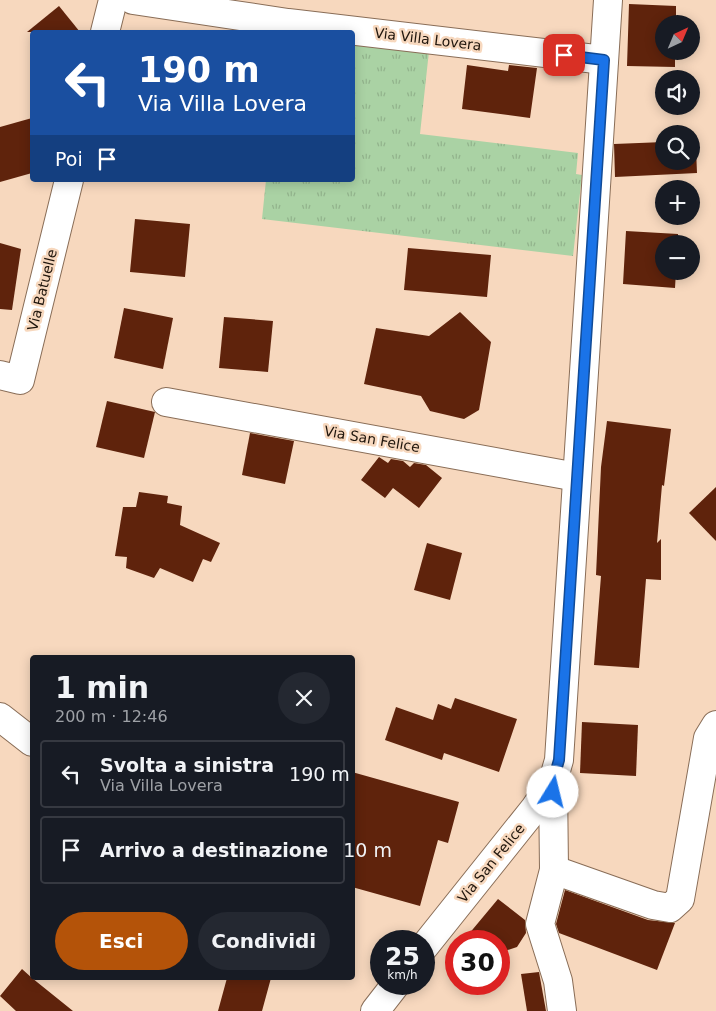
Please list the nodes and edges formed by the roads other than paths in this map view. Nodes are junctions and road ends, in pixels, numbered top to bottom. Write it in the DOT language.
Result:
graph roads {
  1 [pos="113,0"];
  2 [pos="134,0"];
  3 [pos="608,0"];
  4 [pos="287,28"];
  5 [pos="106,30"];
  6 [pos="307,30"];
  7 [pos="355,35"];
  8 [pos="604,60"];
  9 [pos="69,182"];
  10 [pos="0,375"];
  11 [pos="166,402"];
  12 [pos="577,477"];
  13 [pos="0,717"];
  14 [pos="716,725"];
  15 [pos="30,740"];
  16 [pos="553,781"];
  17 [pos="554,870"];
  18 [pos="435,933"];
  19 [pos="387,995"];
  20 [pos="375,1011"];
  21 [pos="562,1011"];
  1 -- 5 [label="street"];
  2 -- 4 [label="street, Via Villa Lovera"];
  3 -- 8 [label="street, Via San Felice"];
  4 -- 6 [label="street, Via Villa Lovera"];
  7 -- 8 [label="street, Via Villa Lovera"];
  8 -- 12 [label="street, Via San Felice"];
  9 -- 10 [label="street, Via Batuelle"];
  11 -- 12 [label="street, Via San Felice"];
  12 -- 16 [label="street, Via San Felice"];
  13 -- 15 [label="street"];
  14 -- 17 [label="street"];
  16 -- 17 [label="street"];
  16 -- 18 [label="street, Via San Felice"];
  17 -- 21 [label="street"];
  19 -- 20 [label="street"];
}
